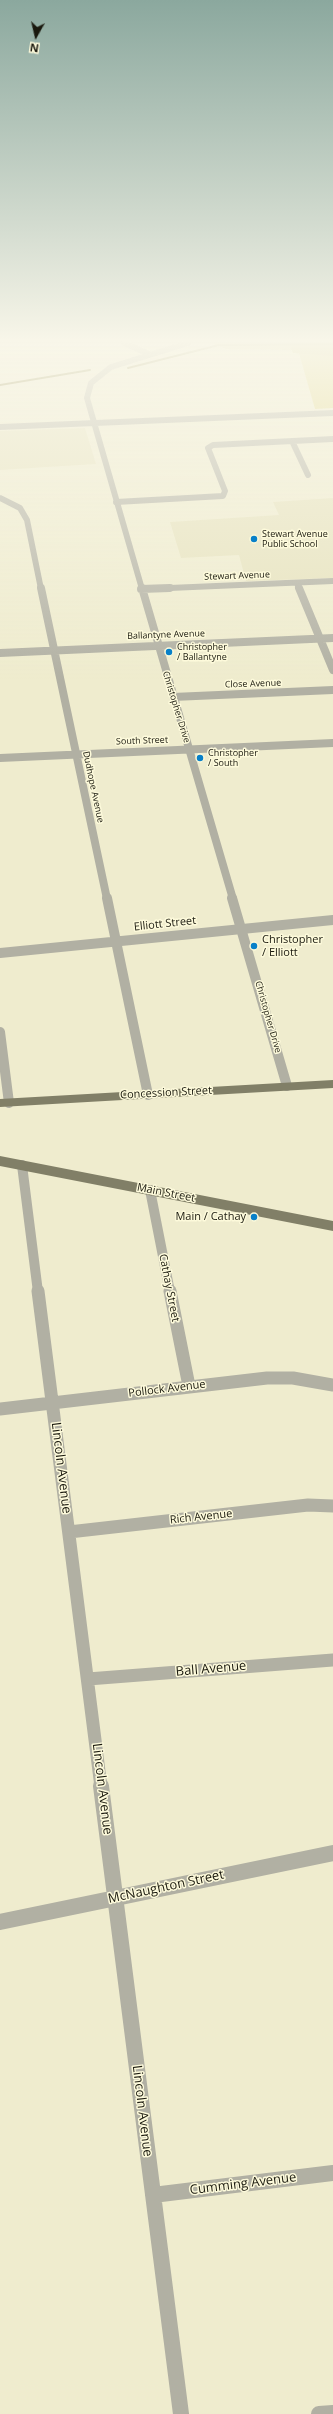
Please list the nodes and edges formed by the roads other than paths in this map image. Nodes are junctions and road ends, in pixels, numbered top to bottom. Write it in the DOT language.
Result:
graph roads {
  1 [pos="102,456"];
  2 [pos="211,456"];
  3 [pos="299,456"];
  4 [pos="308,475"];
  5 [pos="0,498"];
  6 [pos="116,502"];
  7 [pos="333,581"];
  8 [pos="297,583"];
  9 [pos="142,589"];
  10 [pos="333,638"];
  11 [pos="321,639"];
  12 [pos="158,646"];
  13 [pos="54,650"];
  14 [pos="0,653"];
  15 [pos="333,670"];
  16 [pos="333,690"];
  17 [pos="173,697"];
  18 [pos="333,743"];
  19 [pos="189,749"];
  20 [pos="76,755"];
  21 [pos="0,758"];
  22 [pos="333,920"];
  23 [pos="242,929"];
  24 [pos="116,941"];
  25 [pos="0,953"];
  26 [pos="0,1032"];
  27 [pos="333,1084"];
  28 [pos="287,1086"];
  29 [pos="148,1095"];
  30 [pos="4,1103"];
  31 [pos="0,1160"];
  32 [pos="22,1165"];
  33 [pos="150,1190"];
  34 [pos="333,1226"];
  35 [pos="333,1385"];
  36 [pos="189,1386"];
  37 [pos="53,1403"];
  38 [pos="0,1409"];
  39 [pos="333,1506"];
  40 [pos="69,1532"];
  41 [pos="333,1660"];
  42 [pos="88,1679"];
  43 [pos="333,1853"];
  44 [pos="116,1898"];
  45 [pos="0,1922"];
  46 [pos="333,2173"];
  47 [pos="152,2195"];
  48 [pos="333,2413"];
  49 [pos="181,2414"];
  50 [pos="319,2414"];
  1 -- 6 [label="street, Christopher Drive"];
  2 -- 6 [label="street"];
  3 -- 4 [label="street"];
  5 -- 13 [label="street, Dudhope Avenue"];
  6 -- 9 [label="street, Christopher Drive"];
  7 -- 8 [label="street, Stewart Avenue"];
  8 -- 9 [label="street, Stewart Avenue"];
  8 -- 11 [label="street"];
  9 -- 12 [label="street, Christopher Drive"];
  10 -- 11 [label="street, Ballantyne Avenue"];
  11 -- 12 [label="street, Ballantyne Avenue"];
  11 -- 15 [label="street"];
  12 -- 13 [label="street, Ballantyne Avenue"];
  12 -- 17 [label="street, Christopher Drive"];
  13 -- 14 [label="street, Ballantyne Avenue"];
  13 -- 20 [label="street, Dudhope Avenue"];
  16 -- 17 [label="street, Close Avenue"];
  17 -- 19 [label="street, Christopher Drive"];
  18 -- 19 [label="street, South Street"];
  19 -- 20 [label="street, South Street"];
  19 -- 23 [label="street, Christopher Drive"];
  20 -- 21 [label="street, South Street"];
  20 -- 24 [label="street, Dudhope Avenue"];
  22 -- 23 [label="street, Elliott Street"];
  23 -- 24 [label="street, Elliott Street"];
  23 -- 28 [label="street, Christopher Drive"];
  24 -- 25 [label="street, Elliott Street"];
  24 -- 29 [label="street, Dudhope Avenue"];
  26 -- 30 [label="street"];
  27 -- 28 [label="main road, Concession Street"];
  28 -- 29 [label="main road, Concession Street"];
  29 -- 30 [label="main road, Concession Street"];
  31 -- 32 [label="main road, Main Street"];
  32 -- 33 [label="main road, Main Street"];
  32 -- 37 [label="street, Lincoln Avenue"];
  33 -- 34 [label="main road, Main Street"];
  33 -- 36 [label="street, Cathay Street"];
  35 -- 36 [label="street, Pollock Avenue"];
  36 -- 37 [label="street, Pollock Avenue"];
  37 -- 38 [label="street, Pollock Avenue"];
  37 -- 40 [label="street, Lincoln Avenue"];
  39 -- 40 [label="street, Rich Avenue"];
  40 -- 42 [label="street, Lincoln Avenue"];
  41 -- 42 [label="street, Ball Avenue"];
  42 -- 44 [label="street, Lincoln Avenue"];
  43 -- 44 [label="street, McNaughton Street"];
  44 -- 45 [label="street, McNaughton Street"];
  44 -- 47 [label="street, Lincoln Avenue"];
  46 -- 47 [label="street, Cumming Avenue"];
  47 -- 49 [label="street, Lincoln Avenue"];
  48 -- 50 [label="street"];
}
